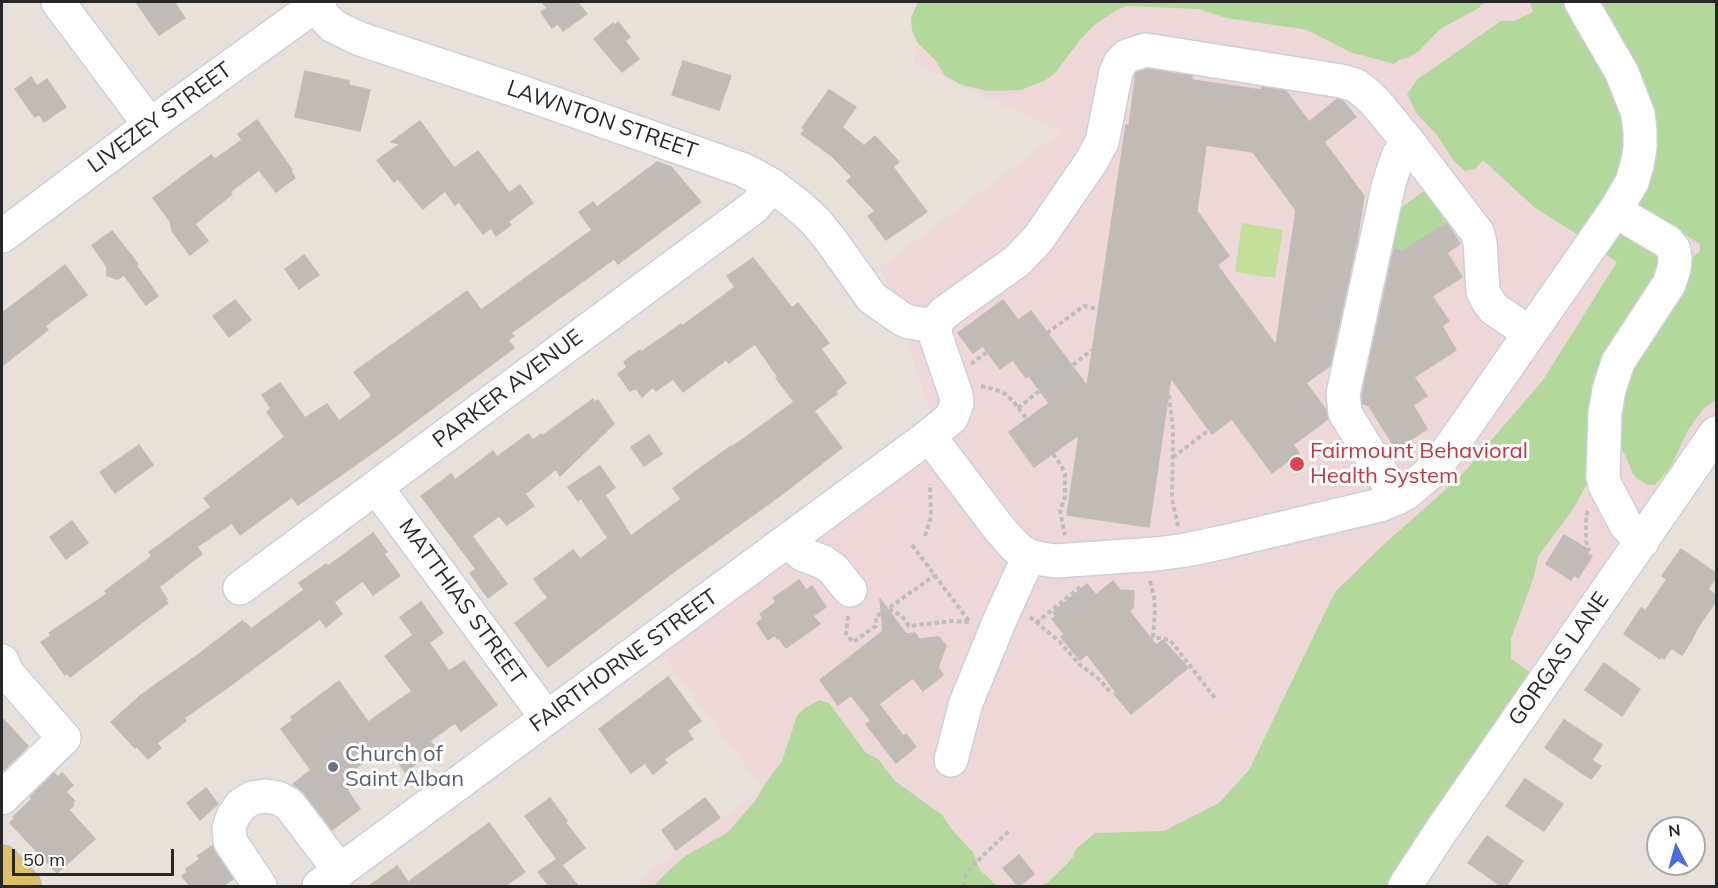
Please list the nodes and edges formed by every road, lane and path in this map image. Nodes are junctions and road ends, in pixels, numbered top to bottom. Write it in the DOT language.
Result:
graph roads {
  1 [pos="58,2"];
  2 [pos="1581,2"];
  3 [pos="317,4"];
  4 [pos="150,125"];
  5 [pos="1409,143"];
  6 [pos="773,186"];
  7 [pos="1615,211"];
  8 [pos="2,236"];
  9 [pos="1098,309"];
  10 [pos="935,326"];
  11 [pos="1047,333"];
  12 [pos="1530,333"];
  13 [pos="1092,350"];
  14 [pos="987,352"];
  15 [pos="971,364"];
  16 [pos="1061,374"];
  17 [pos="1052,381"];
  18 [pos="975,385"];
  19 [pos="1169,395"];
  20 [pos="1018,408"];
  21 [pos="1027,419"];
  22 [pos="1209,430"];
  23 [pos="1716,433"];
  24 [pos="929,436"];
  25 [pos="1053,454"];
  26 [pos="1172,458"];
  27 [pos="930,474"];
  28 [pos="376,487"];
  29 [pos="1396,498"];
  30 [pos="925,536"];
  31 [pos="788,541"];
  32 [pos="1642,542"];
  33 [pos="912,545"];
  34 [pos="1186,550"];
  35 [pos="1029,556"];
  36 [pos="1072,570"];
  37 [pos="935,575"];
  38 [pos="1148,578"];
  39 [pos="240,588"];
  40 [pos="849,600"];
  41 [pos="889,609"];
  42 [pos="1026,610"];
  43 [pos="1036,623"];
  44 [pos="983,625"];
  45 [pos="2,661"];
  46 [pos="1112,694"];
  47 [pos="1215,698"];
  48 [pos="547,717"];
  49 [pos="951,760"];
  50 [pos="2,798"];
  51 [pos="1010,830"];
  52 [pos="2,862"];
  53 [pos="329,879"];
  54 [pos="24,886"];
  55 [pos="260,886"];
  56 [pos="964,886"];
  57 [pos="1405,886"];
  1 -- 4 [label="street"];
  2 -- 7 [label="street"];
  3 -- 4 [label="street, LIVEZEY STREET"];
  3 -- 6 [label="street, LAWNTON STREET"];
  4 -- 8 [label="street, LIVEZEY STREET"];
  5 -- 10 [label="street"];
  5 -- 12 [label="street"];
  5 -- 29 [label="street"];
  6 -- 10 [label="street, LAWNTON STREET"];
  6 -- 28 [label="street, PARKER AVENUE"];
  7 -- 12 [label="street"];
  7 -- 32 [label="street"];
  9 -- 11 [label="path"];
  10 -- 24 [label="street, FAIRTHORNE STREET"];
  12 -- 29 [label="street"];
  13 -- 16 [label="path"];
  14 -- 15 [label="path"];
  17 -- 20 [label="path"];
  18 -- 20 [label="path"];
  19 -- 26 [label="path"];
  20 -- 21 [label="path"];
  22 -- 26 [label="path"];
  23 -- 32 [label="street, GORGAS LANE"];
  24 -- 31 [label="street, FAIRTHORNE STREET"];
  24 -- 35 [label="street"];
  25 -- 36 [label="path"];
  26 -- 34 [label="path"];
  27 -- 30 [label="path"];
  28 -- 39 [label="street, PARKER AVENUE"];
  28 -- 48 [label="street, MATTHIAS STREET"];
  29 -- 34 [label="street"];
  31 -- 40 [label="street"];
  31 -- 48 [label="street, FAIRTHORNE STREET"];
  32 -- 57 [label="street, GORGAS LANE"];
  33 -- 37 [label="path"];
  34 -- 36 [label="street"];
  35 -- 36 [label="street"];
  35 -- 44 [label="street"];
  36 -- 43 [label="path"];
  37 -- 41 [label="path"];
  37 -- 44 [label="path"];
  38 -- 47 [label="path"];
  40 -- 41 [label="path"];
  41 -- 44 [label="path"];
  42 -- 43 [label="path"];
  43 -- 46 [label="path"];
  44 -- 49 [label="street"];
  45 -- 50 [label="street"];
  48 -- 53 [label="street, FAIRTHORNE STREET"];
  51 -- 56 [label="path"];
  52 -- 54 [label="main road"];
  53 -- 55 [label="street"];
}
